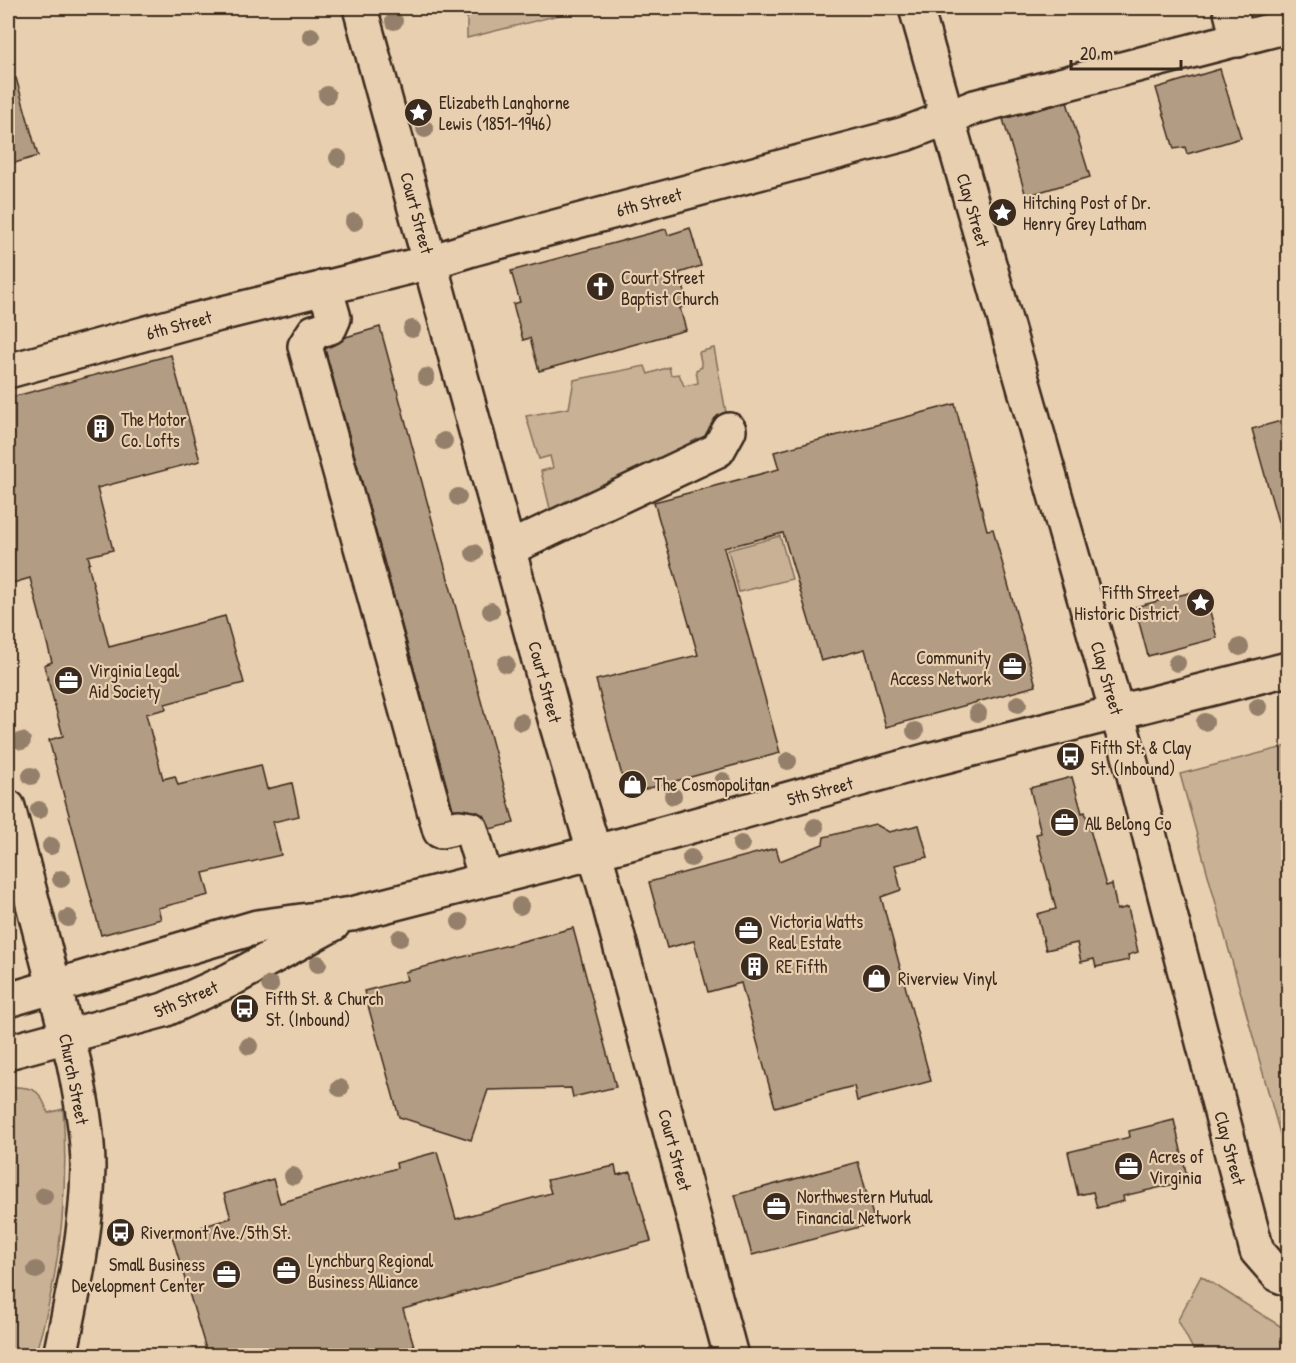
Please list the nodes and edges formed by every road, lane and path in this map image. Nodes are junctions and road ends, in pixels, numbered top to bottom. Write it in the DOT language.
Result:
graph roads {
  1 [pos="360,8"];
  2 [pos="916,8"];
  3 [pos="1230,8"];
  4 [pos="1288,26"];
  5 [pos="1238,40"];
  6 [pos="946,119"];
  7 [pos="430,262"];
  8 [pos="325,287"];
  9 [pos="8,370"];
  10 [pos="729,430"];
  11 [pos="508,549"];
  12 [pos="1288,669"];
  13 [pos="1117,712"];
  14 [pos="8,807"];
  15 [pos="593,852"];
  16 [pos="486,879"];
  17 [pos="352,914"];
  18 [pos="53,987"];
  19 [pos="8,1000"];
  20 [pos="66,1037"];
  21 [pos="8,1052"];
  22 [pos="1283,1277"];
  23 [pos="60,1356"];
  24 [pos="730,1356"];
  1 -- 7 [label="street, Court Street"];
  2 -- 6 [label="street, Clay Street"];
  3 -- 5 [label="street"];
  4 -- 5 [label="street, 6th Street"];
  5 -- 6 [label="street, 6th Street"];
  6 -- 7 [label="street, 6th Street"];
  6 -- 13 [label="street, Clay Street"];
  7 -- 8 [label="street, 6th Street"];
  7 -- 11 [label="street, Court Street"];
  8 -- 9 [label="street, 6th Street"];
  8 -- 16 [label="street"];
  10 -- 11 [label="street"];
  11 -- 15 [label="street, Court Street"];
  12 -- 13 [label="street, 5th Street"];
  13 -- 15 [label="street, 5th Street"];
  13 -- 22 [label="street, Clay Street"];
  14 -- 18 [label="street, Church Street"];
  15 -- 16 [label="street, 5th Street"];
  15 -- 24 [label="street, Court Street"];
  16 -- 17 [label="street, 5th Street"];
  17 -- 18 [label="street, 5th Street"];
  17 -- 20 [label="street, 5th Street"];
  18 -- 19 [label="street, 5th Street"];
  18 -- 20 [label="street, Church Street"];
  20 -- 21 [label="street, 5th Street"];
  20 -- 23 [label="street, Church Street"];
}
